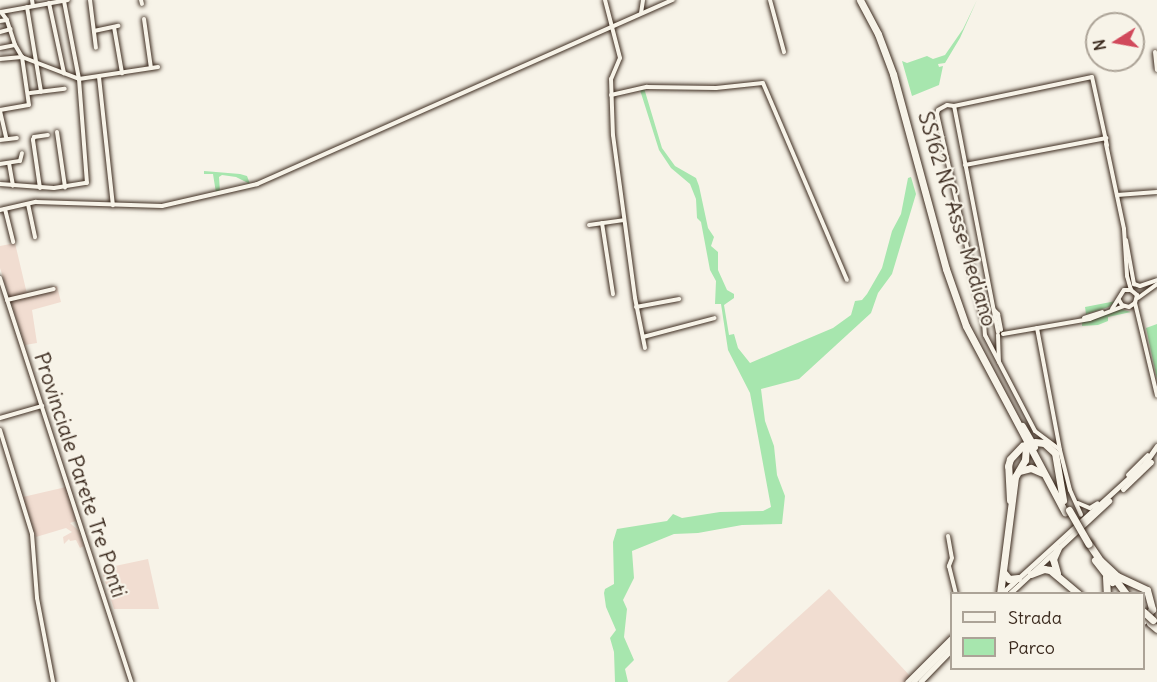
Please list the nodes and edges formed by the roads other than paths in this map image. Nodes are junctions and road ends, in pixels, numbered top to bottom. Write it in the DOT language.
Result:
graph roads {
  1 [pos="32,0"];
  2 [pos="63,0"];
  3 [pos="90,0"];
  4 [pos="605,0"];
  5 [pos="643,0"];
  6 [pos="673,0"];
  7 [pos="771,0"];
  8 [pos="862,0"];
  9 [pos="49,3"];
  10 [pos="33,6"];
  11 [pos="27,7"];
  12 [pos="1,12"];
  13 [pos="641,14"];
  14 [pos="7,20"];
  15 [pos="143,20"];
  16 [pos="0,21"];
  17 [pos="612,27"];
  18 [pos="11,29"];
  19 [pos="94,31"];
  20 [pos="0,32"];
  21 [pos="15,45"];
  22 [pos="0,48"];
  23 [pos="96,48"];
  24 [pos="784,52"];
  25 [pos="1155,52"];
  26 [pos="22,57"];
  27 [pos="0,59"];
  28 [pos="38,63"];
  29 [pos="158,67"];
  30 [pos="152,68"];
  31 [pos="1157,70"];
  32 [pos="64,73"];
  33 [pos="122,73"];
  34 [pos="99,77"];
  35 [pos="79,79"];
  36 [pos="65,89"];
  37 [pos="41,92"];
  38 [pos="30,93"];
  39 [pos="611,95"];
  40 [pos="954,106"];
  41 [pos="0,110"];
  42 [pos="57,132"];
  43 [pos="48,135"];
  44 [pos="6,138"];
  45 [pos="17,138"];
  46 [pos="1106,138"];
  47 [pos="0,140"];
  48 [pos="22,153"];
  49 [pos="9,163"];
  50 [pos="0,164"];
  51 [pos="964,166"];
  52 [pos="0,184"];
  53 [pos="13,186"];
  54 [pos="65,187"];
  55 [pos="40,188"];
  56 [pos="1157,192"];
  57 [pos="1117,195"];
  58 [pos="0,203"];
  59 [pos="27,204"];
  60 [pos="113,205"];
  61 [pos="2,209"];
  62 [pos="624,220"];
  63 [pos="602,223"];
  64 [pos="589,225"];
  65 [pos="35,237"];
  66 [pos="1125,237"];
  67 [pos="13,242"];
  68 [pos="1127,276"];
  69 [pos="0,278"];
  70 [pos="847,280"];
  71 [pos="1157,282"];
  72 [pos="54,289"];
  73 [pos="1124,290"];
  74 [pos="1132,290"];
  75 [pos="1145,290"];
  76 [pos="613,294"];
  77 [pos="679,299"];
  78 [pos="7,300"];
  79 [pos="1119,300"];
  80 [pos="1136,301"];
  81 [pos="1127,307"];
  82 [pos="636,308"];
  83 [pos="1109,311"];
  84 [pos="1137,315"];
  85 [pos="715,318"];
  86 [pos="1037,328"];
  87 [pos="1000,333"];
  88 [pos="643,337"];
  89 [pos="645,348"];
  90 [pos="999,363"];
  91 [pos="993,377"];
  92 [pos="1157,395"];
  93 [pos="42,406"];
  94 [pos="0,418"];
  95 [pos="0,430"];
  96 [pos="1035,442"];
  97 [pos="1024,443"];
  98 [pos="1060,450"];
  99 [pos="1156,450"];
  100 [pos="1019,471"];
  101 [pos="1045,475"];
  102 [pos="1063,500"];
  103 [pos="1075,500"];
  104 [pos="1084,508"];
  105 [pos="1011,511"];
  106 [pos="1067,511"];
  107 [pos="1081,515"];
  108 [pos="1078,525"];
  109 [pos="948,536"];
  110 [pos="1087,545"];
  111 [pos="1058,548"];
  112 [pos="1101,561"];
  113 [pos="1004,573"];
  114 [pos="1031,574"];
  115 [pos="1059,575"];
  116 [pos="1106,575"];
  117 [pos="1018,578"];
  118 [pos="956,592"];
  119 [pos="1000,592"];
  120 [pos="1002,592"];
  121 [pos="1011,592"];
  122 [pos="1077,592"];
  123 [pos="1107,592"];
  124 [pos="1120,592"];
  125 [pos="1124,592"];
  126 [pos="1149,621"];
  127 [pos="1157,629"];
  128 [pos="950,639"];
  129 [pos="950,644"];
  130 [pos="950,650"];
  131 [pos="53,682"];
  132 [pos="131,682"];
  133 [pos="907,682"];
  134 [pos="913,682"];
  135 [pos="920,682"];
  1 -- 10 [label="street"];
  2 -- 9 [label="street"];
  2 -- 35 [label="street"];
  3 -- 19 [label="street"];
  4 -- 17 [label="street"];
  5 -- 13 [label="street"];
  6 -- 13 [label="street"];
  7 -- 24 [label="street"];
  8 -- 91 [label="highway, SS162 NC Asse Mediano"];
  9 -- 10 [label="street"];
  9 -- 32 [label="street"];
  10 -- 11 [label="street"];
  11 -- 12 [label="street"];
  11 -- 28 [label="street"];
  12 -- 14 [label="street"];
  13 -- 17 [label="street"];
  14 -- 16 [label="street"];
  14 -- 18 [label="street"];
  15 -- 30 [label="street"];
  17 -- 39 [label="street"];
  17 -- 60 [label="street"];
  18 -- 20 [label="street"];
  18 -- 21 [label="street"];
  19 -- 23 [label="street"];
  19 -- 33 [label="street"];
  21 -- 22 [label="street"];
  21 -- 26 [label="street"];
  25 -- 31 [label="street"];
  26 -- 27 [label="street"];
  26 -- 28 [label="street"];
  26 -- 41 [label="street"];
  28 -- 32 [label="street"];
  28 -- 37 [label="street"];
  29 -- 30 [label="street"];
  30 -- 33 [label="street"];
  32 -- 35 [label="street"];
  33 -- 34 [label="street"];
  34 -- 35 [label="street"];
  34 -- 60 [label="street"];
  35 -- 54 [label="street"];
  36 -- 37 [label="street"];
  37 -- 38 [label="street"];
  39 -- 62 [label="street"];
  39 -- 70 [label="street"];
  40 -- 46 [label="street"];
  40 -- 51 [label="street"];
  40 -- 90 [label="street"];
  41 -- 44 [label="street"];
  42 -- 54 [label="street"];
  43 -- 55 [label="street"];
  45 -- 47 [label="street"];
  46 -- 51 [label="street"];
  46 -- 57 [label="street"];
  48 -- 49 [label="street"];
  49 -- 50 [label="street"];
  49 -- 53 [label="street"];
  51 -- 87 [label="street"];
  52 -- 53 [label="street"];
  53 -- 55 [label="street"];
  54 -- 55 [label="street"];
  56 -- 57 [label="street"];
  57 -- 66 [label="street"];
  58 -- 61 [label="street"];
  59 -- 60 [label="street"];
  59 -- 61 [label="street"];
  59 -- 65 [label="street"];
  61 -- 67 [label="street"];
  62 -- 63 [label="street"];
  62 -- 82 [label="street"];
  63 -- 64 [label="street"];
  63 -- 76 [label="street"];
  66 -- 68 [label="street"];
  66 -- 71 [label="street"];
  68 -- 73 [label="street"];
  68 -- 74 [label="street"];
  69 -- 78 [label="street, Provinciale Parete Tre Ponti"];
  71 -- 75 [label="street"];
  72 -- 78 [label="street"];
  73 -- 74 [label="street"];
  73 -- 79 [label="street"];
  74 -- 75 [label="street"];
  74 -- 80 [label="street"];
  75 -- 80 [label="street"];
  77 -- 82 [label="street"];
  78 -- 93 [label="street, Provinciale Parete Tre Ponti"];
  79 -- 81 [label="street"];
  79 -- 83 [label="street"];
  80 -- 81 [label="street"];
  80 -- 84 [label="street"];
  81 -- 83 [label="street"];
  81 -- 84 [label="street"];
  82 -- 88 [label="street"];
  83 -- 86 [label="street"];
  84 -- 92 [label="street"];
  85 -- 88 [label="street"];
  86 -- 87 [label="street"];
  86 -- 98 [label="street"];
  87 -- 90 [label="street"];
  88 -- 89 [label="street"];
  90 -- 98 [label="street"];
  91 -- 97 [label="highway, SS162 NC Asse Mediano"];
  91 -- 102 [label="highway, SS162 NC Asse Mediano"];
  93 -- 94 [label="street"];
  93 -- 132 [label="street, Provinciale Parete Tre Ponti"];
  95 -- 131 [label="street"];
  96 -- 102 [label="highway"];
  97 -- 100 [label="highway"];
  97 -- 101 [label="highway, SS162 NC Asse Mediano"];
  97 -- 105 [label="highway"];
  98 -- 103 [label="street"];
  99 -- 104 [label="street"];
  99 -- 108 [label="main road"];
  99 -- 111 [label="main road"];
  100 -- 101 [label="highway"];
  100 -- 105 [label="highway"];
  101 -- 106 [label="highway, SS162 NC Asse Mediano"];
  102 -- 106 [label="highway, SS162 NC Asse Mediano"];
  103 -- 104 [label="street"];
  103 -- 107 [label="street"];
  104 -- 107 [label="street"];
  105 -- 113 [label="highway"];
  106 -- 110 [label="highway, SS162 NC Asse Mediano, bridge"];
  107 -- 108 [label="street"];
  108 -- 117 [label="main road"];
  109 -- 118 [label="street"];
  110 -- 112 [label="highway, SS162 NC Asse Mediano"];
  110 -- 116 [label="highway, SS162 NC Asse Mediano"];
  111 -- 114 [label="main road"];
  111 -- 115 [label="highway"];
  112 -- 125 [label="highway, SS162 NC Asse Mediano"];
  112 -- 126 [label="highway"];
  113 -- 117 [label="highway"];
  113 -- 119 [label="highway"];
  114 -- 115 [label="highway"];
  114 -- 121 [label="main road"];
  115 -- 122 [label="highway"];
  116 -- 123 [label="highway"];
  116 -- 124 [label="highway, SS162 NC Asse Mediano"];
  117 -- 120 [label="main road"];
  126 -- 127 [label="highway"];
  128 -- 133 [label="main road"];
  129 -- 134 [label="main road"];
  130 -- 135 [label="main road"];
}
